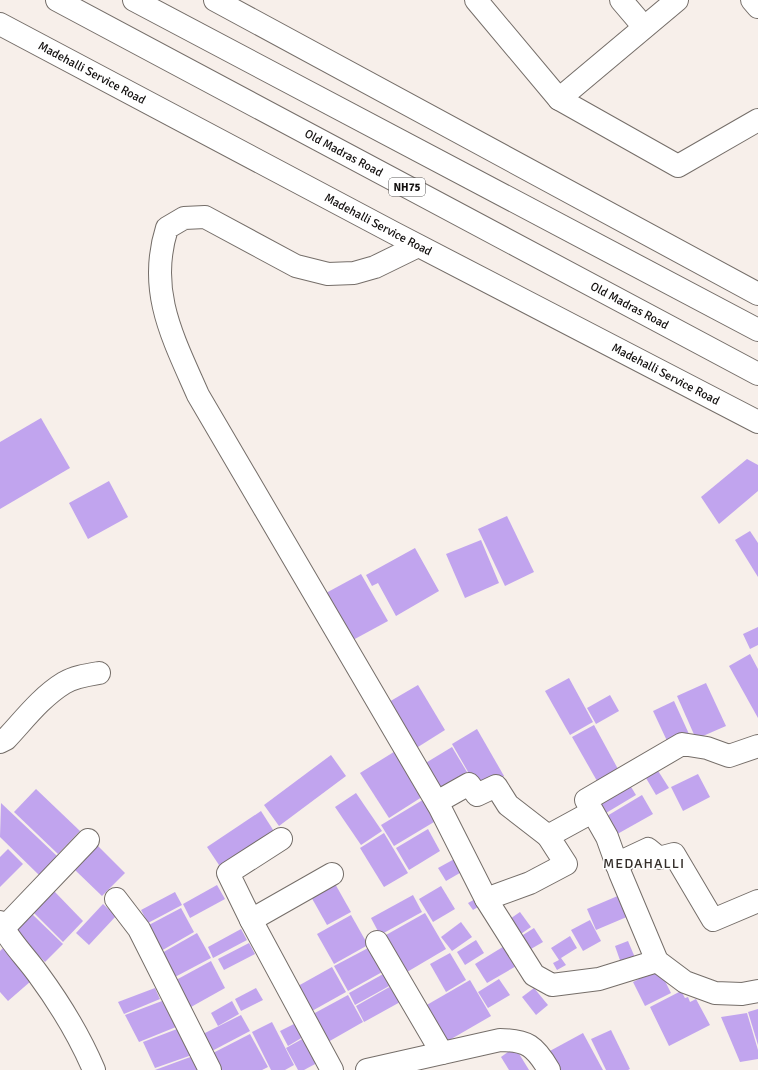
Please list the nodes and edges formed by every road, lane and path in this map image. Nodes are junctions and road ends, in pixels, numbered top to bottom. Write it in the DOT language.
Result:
graph roads {
  1 [pos="57,0"];
  2 [pos="134,0"];
  3 [pos="215,0"];
  4 [pos="476,0"];
  5 [pos="621,0"];
  6 [pos="677,0"];
  7 [pos="752,0"];
  8 [pos="758,7"];
  9 [pos="0,24"];
  10 [pos="644,27"];
  11 [pos="559,99"];
  12 [pos="758,120"];
  13 [pos="418,246"];
  14 [pos="758,294"];
  15 [pos="758,330"];
  16 [pos="758,374"];
  17 [pos="758,422"];
  18 [pos="99,673"];
  19 [pos="0,742"];
  20 [pos="758,746"];
  21 [pos="437,802"];
  22 [pos="592,812"];
  23 [pos="548,836"];
  24 [pos="281,839"];
  25 [pos="88,840"];
  26 [pos="616,864"];
  27 [pos="332,874"];
  28 [pos="116,899"];
  29 [pos="486,900"];
  30 [pos="758,901"];
  31 [pos="251,920"];
  32 [pos="1,928"];
  33 [pos="377,942"];
  34 [pos="657,961"];
  35 [pos="758,991"];
  36 [pos="442,1053"];
  37 [pos="377,1069"];
  38 [pos="94,1070"];
  39 [pos="210,1070"];
  40 [pos="332,1070"];
  41 [pos="549,1070"];
  1 -- 16 [label="main road, Old Madras Road / NH75"];
  2 -- 15 [label="main road"];
  3 -- 14 [label="main road"];
  4 -- 11 [label="main road"];
  5 -- 10 [label="main road"];
  6 -- 10 [label="main road"];
  7 -- 8 [label="main road"];
  9 -- 13 [label="main road, Madehalli Service Road"];
  10 -- 11 [label="main road"];
  11 -- 12 [label="main road"];
  13 -- 17 [label="main road, Madehalli Service Road"];
  13 -- 21 [label="main road"];
  18 -- 19 [label="main road"];
  20 -- 22 [label="main road"];
  21 -- 23 [label="main road"];
  21 -- 29 [label="main road"];
  22 -- 23 [label="main road"];
  22 -- 26 [label="main road"];
  23 -- 29 [label="main road"];
  24 -- 31 [label="main road"];
  25 -- 32 [label="main road"];
  26 -- 30 [label="main road"];
  26 -- 34 [label="main road"];
  27 -- 31 [label="main road"];
  28 -- 39 [label="main road"];
  29 -- 34 [label="main road"];
  31 -- 40 [label="main road"];
  32 -- 38 [label="main road"];
  33 -- 36 [label="main road"];
  34 -- 35 [label="main road"];
  36 -- 37 [label="main road"];
  36 -- 41 [label="main road"];
}
